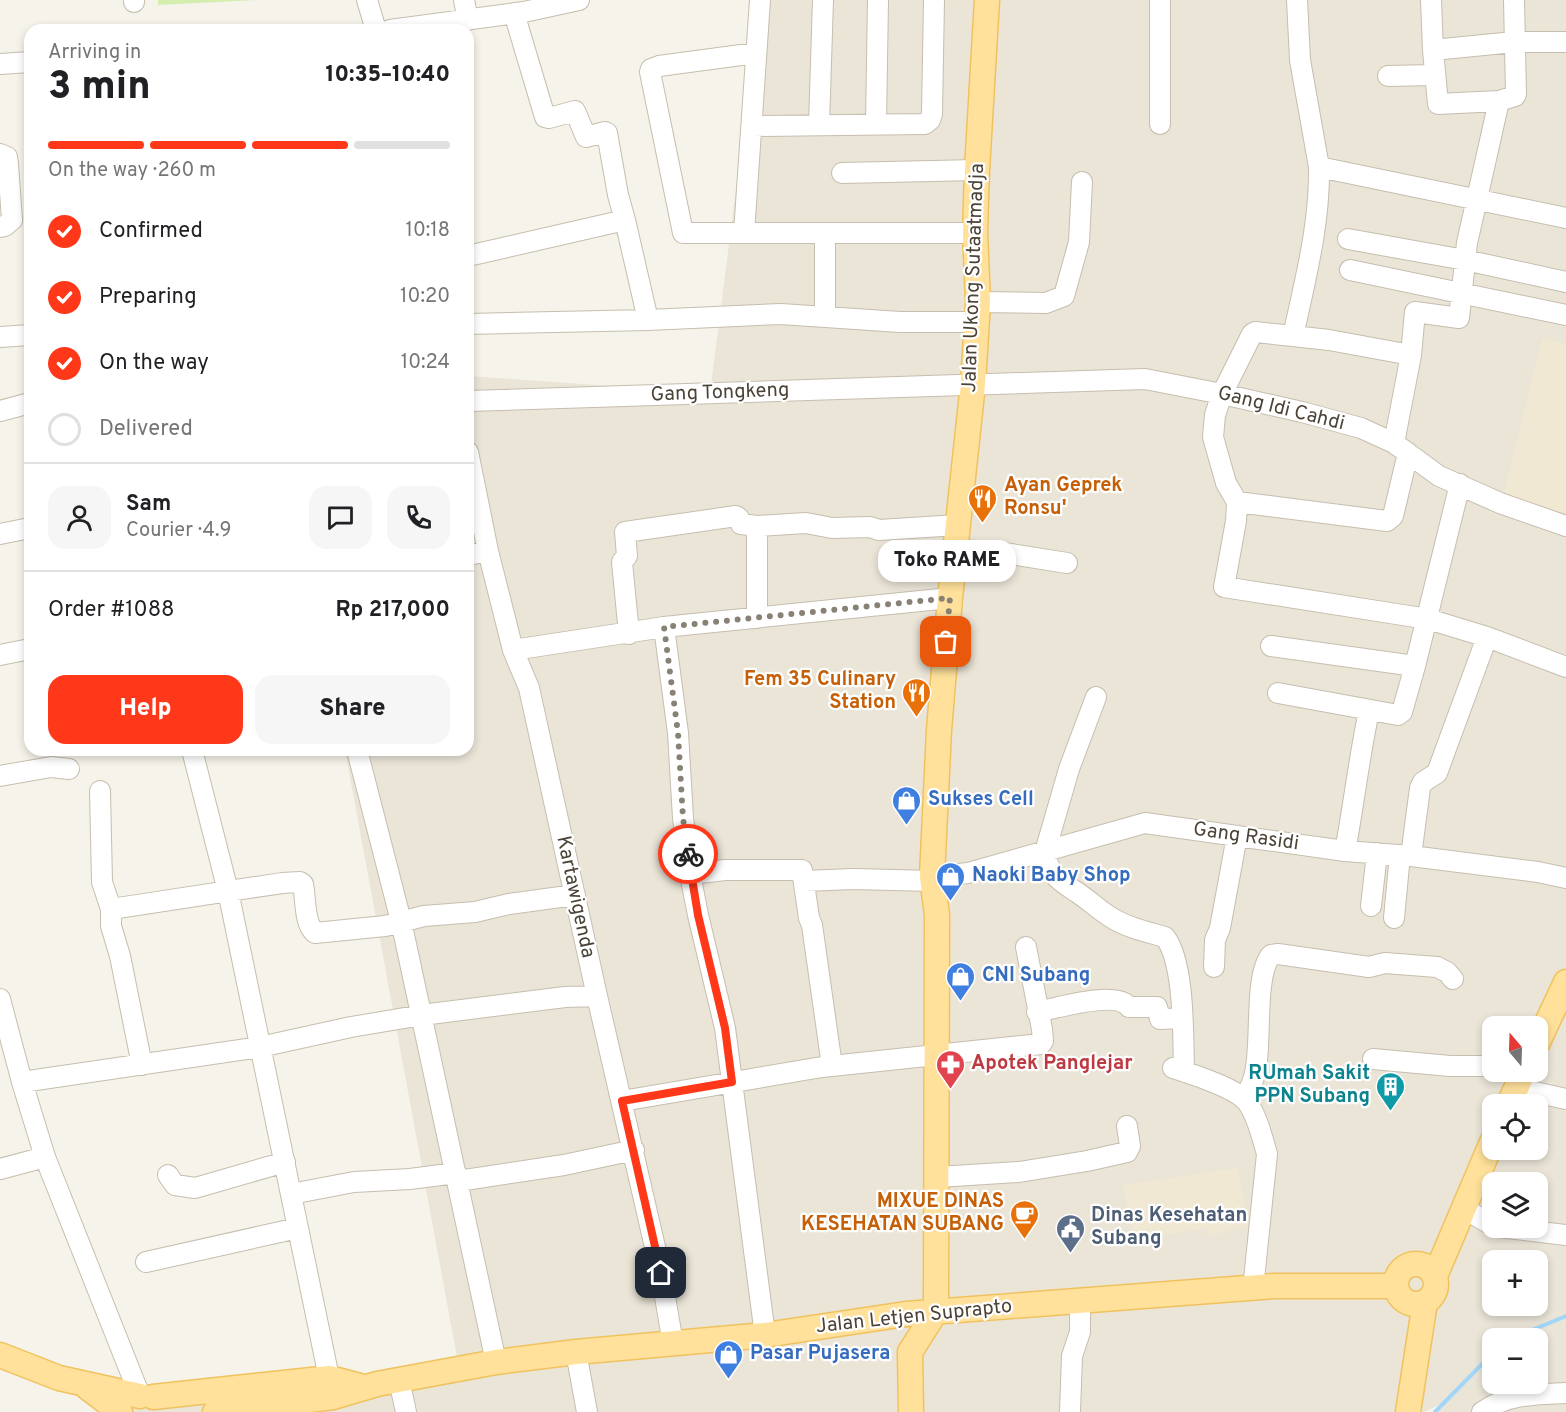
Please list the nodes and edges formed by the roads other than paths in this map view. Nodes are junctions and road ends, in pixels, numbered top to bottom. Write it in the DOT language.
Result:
graph roads {
  1 [pos="367,0"];
  2 [pos="464,0"];
  3 [pos="579,0"];
  4 [pos="760,0"];
  5 [pos="823,0"];
  6 [pos="878,0"];
  7 [pos="934,0"];
  8 [pos="987,0"];
  9 [pos="1160,0"];
  10 [pos="1297,0"];
  11 [pos="1431,0"];
  12 [pos="1514,0"];
  13 [pos="521,8"];
  14 [pos="468,20"];
  15 [pos="374,24"];
  16 [pos="437,24"];
  17 [pos="1514,42"];
  18 [pos="1566,42"];
  19 [pos="1433,50"];
  20 [pos="756,53"];
  21 [pos="24,62"];
  22 [pos="0,64"];
  23 [pos="1434,75"];
  24 [pos="1388,76"];
  25 [pos="1499,101"];
  26 [pos="876,124"];
  27 [pos="1160,124"];
  28 [pos="819,125"];
  29 [pos="752,126"];
  30 [pos="0,154"];
  31 [pos="1319,167"];
  32 [pos="977,170"];
  33 [pos="842,173"];
  34 [pos="1082,182"];
  35 [pos="1476,200"];
  36 [pos="1566,218"];
  37 [pos="625,220"];
  38 [pos="0,227"];
  39 [pos="744,232"];
  40 [pos="975,232"];
  41 [pos="825,233"];
  42 [pos="1348,239"];
  43 [pos="474,255"];
  44 [pos="1465,260"];
  45 [pos="1350,270"];
  46 [pos="1566,282"];
  47 [pos="1463,292"];
  48 [pos="977,312"];
  49 [pos="1566,315"];
  50 [pos="825,317"];
  51 [pos="648,320"];
  52 [pos="474,324"];
  53 [pos="24,335"];
  54 [pos="1293,336"];
  55 [pos="0,337"];
  56 [pos="1411,356"];
  57 [pos="973,384"];
  58 [pos="1222,394"];
  59 [pos="474,401"];
  60 [pos="24,405"];
  61 [pos="0,411"];
  62 [pos="1401,448"];
  63 [pos="474,482"];
  64 [pos="1460,484"];
  65 [pos="1237,502"];
  66 [pos="958,525"];
  67 [pos="758,526"];
  68 [pos="1566,526"];
  69 [pos="24,529"];
  70 [pos="0,532"];
  71 [pos="956,550"];
  72 [pos="488,551"];
  73 [pos="474,554"];
  74 [pos="1067,563"];
  75 [pos="950,598"];
  76 [pos="758,618"];
  77 [pos="1428,619"];
  78 [pos="664,627"];
  79 [pos="629,634"];
  80 [pos="1487,637"];
  81 [pos="1271,646"];
  82 [pos="24,650"];
  83 [pos="513,650"];
  84 [pos="0,655"];
  85 [pos="1415,666"];
  86 [pos="1566,667"];
  87 [pos="1278,693"];
  88 [pos="1096,697"];
  89 [pos="1369,711"];
  90 [pos="194,756"];
  91 [pos="359,756"];
  92 [pos="69,769"];
  93 [pos="0,776"];
  94 [pos="100,791"];
  95 [pos="1237,836"];
  96 [pos="1345,850"];
  97 [pos="1045,852"];
  98 [pos="1377,853"];
  99 [pos="1405,855"];
  100 [pos="690,874"];
  101 [pos="1566,878"];
  102 [pos="933,879"];
  103 [pos="804,881"];
  104 [pos="228,891"];
  105 [pos="575,895"];
  106 [pos="1371,906"];
  107 [pos="111,909"];
  108 [pos="1394,918"];
  109 [pos="401,921"];
  110 [pos="1026,947"];
  111 [pos="1214,967"];
  112 [pos="1453,979"];
  113 [pos="1566,982"];
  114 [pos="597,996"];
  115 [pos="1,1002"];
  116 [pos="1037,1012"];
  117 [pos="422,1015"];
  118 [pos="1181,1018"];
  119 [pos="1548,1021"];
  120 [pos="261,1047"];
  121 [pos="937,1055"];
  122 [pos="1373,1059"];
  123 [pos="142,1065"];
  124 [pos="1482,1065"];
  125 [pos="832,1066"];
  126 [pos="22,1082"];
  127 [pos="732,1082"];
  128 [pos="1517,1088"];
  129 [pos="1245,1099"];
  130 [pos="1566,1099"];
  131 [pos="622,1101"];
  132 [pos="1128,1126"];
  133 [pos="634,1150"];
  134 [pos="45,1156"];
  135 [pos="1484,1160"];
  136 [pos="285,1162"];
  137 [pos="0,1169"];
  138 [pos="168,1175"];
  139 [pos="457,1177"];
  140 [pos="937,1177"];
  141 [pos="291,1194"];
  142 [pos="1463,1208"];
  143 [pos="1482,1219"];
  144 [pos="298,1228"];
  145 [pos="1548,1233"];
  146 [pos="1566,1235"];
  147 [pos="146,1262"];
  148 [pos="1435,1276"];
  149 [pos="1395,1286"];
  150 [pos="1253,1288"];
  151 [pos="1080,1301"];
  152 [pos="1425,1302"];
  153 [pos="936,1311"];
  154 [pos="883,1316"];
  155 [pos="765,1335"];
  156 [pos="673,1344"];
  157 [pos="576,1352"];
  158 [pos="910,1352"];
  159 [pos="0,1355"];
  160 [pos="496,1362"];
  161 [pos="399,1380"];
  162 [pos="81,1383"];
  163 [pos="331,1388"];
  164 [pos="1566,1393"];
  165 [pos="145,1404"];
  166 [pos="120,1412"];
  167 [pos="214,1412"];
  168 [pos="406,1412"];
  169 [pos="587,1412"];
  170 [pos="911,1412"];
  171 [pos="1071,1412"];
  172 [pos="1408,1412"];
  173 [pos="1482,1412"];
  1 -- 15 [label="street"];
  2 -- 14 [label="street"];
  3 -- 13 [label="street"];
  4 -- 20 [label="street"];
  5 -- 28 [label="street"];
  6 -- 26 [label="street"];
  7 -- 26 [label="street"];
  8 -- 32 [label="main road, Jalan Ukong Sutaatmadja"];
  9 -- 27 [label="street"];
  10 -- 31 [label="street"];
  11 -- 19 [label="street"];
  12 -- 17 [label="street"];
  13 -- 14 [label="street"];
  13 -- 37 [label="street"];
  14 -- 16 [label="street"];
  17 -- 18 [label="street"];
  17 -- 19 [label="street"];
  17 -- 25 [label="street"];
  19 -- 23 [label="street"];
  20 -- 29 [label="street"];
  20 -- 39 [label="street"];
  21 -- 22 [label="street"];
  23 -- 24 [label="street"];
  23 -- 25 [label="street"];
  25 -- 35 [label="street"];
  26 -- 28 [label="street"];
  28 -- 29 [label="street"];
  29 -- 39 [label="street"];
  30 -- 38 [label="street"];
  31 -- 35 [label="street"];
  31 -- 54 [label="street"];
  32 -- 33 [label="street"];
  32 -- 40 [label="main road, Jalan Ukong Sutaatmadja"];
  34 -- 48 [label="street"];
  35 -- 36 [label="street"];
  35 -- 44 [label="street"];
  37 -- 43 [label="street"];
  37 -- 51 [label="street"];
  39 -- 41 [label="street"];
  40 -- 41 [label="street"];
  40 -- 48 [label="main road, Jalan Ukong Sutaatmadja"];
  41 -- 50 [label="street"];
  42 -- 44 [label="street"];
  44 -- 46 [label="street"];
  44 -- 47 [label="street"];
  45 -- 47 [label="street"];
  47 -- 49 [label="street"];
  47 -- 56 [label="street"];
  48 -- 50 [label="street"];
  48 -- 57 [label="main road, Jalan Ukong Sutaatmadja"];
  50 -- 51 [label="street"];
  51 -- 52 [label="street"];
  53 -- 55 [label="street"];
  54 -- 56 [label="street"];
  54 -- 58 [label="street"];
  56 -- 62 [label="street"];
  57 -- 58 [label="street, Gang Idi Cahdi"];
  57 -- 59 [label="street, Gang Tongkeng"];
  57 -- 66 [label="main road, Jalan Ukong Sutaatmadja"];
  58 -- 62 [label="street, Gang Idi Cahdi"];
  58 -- 65 [label="street"];
  60 -- 61 [label="street"];
  62 -- 64 [label="street, Gang Idi Cahdi"];
  62 -- 65 [label="street"];
  63 -- 72 [label="street, Kartawigenda"];
  64 -- 68 [label="street, Gang Idi Cahdi"];
  64 -- 77 [label="street"];
  65 -- 77 [label="street"];
  66 -- 67 [label="street"];
  66 -- 71 [label="main road, Jalan Ukong Sutaatmadja"];
  67 -- 76 [label="street"];
  67 -- 79 [label="street"];
  69 -- 70 [label="street"];
  71 -- 74 [label="street"];
  71 -- 75 [label="main road, Jalan Ukong Sutaatmadja"];
  72 -- 73 [label="street"];
  72 -- 83 [label="street, Kartawigenda"];
  75 -- 76 [label="street"];
  75 -- 102 [label="main road, Jalan Ukong Sutaatmadja"];
  76 -- 78 [label="street"];
  77 -- 80 [label="street"];
  77 -- 85 [label="street"];
  78 -- 79 [label="street"];
  78 -- 100 [label="street"];
  79 -- 83 [label="street"];
  80 -- 86 [label="street"];
  80 -- 99 [label="street"];
  81 -- 85 [label="street"];
  82 -- 84 [label="street"];
  83 -- 105 [label="street, Kartawigenda"];
  85 -- 89 [label="street"];
  87 -- 89 [label="street"];
  88 -- 97 [label="street"];
  89 -- 96 [label="street"];
  90 -- 104 [label="street"];
  91 -- 109 [label="street"];
  92 -- 93 [label="street"];
  94 -- 107 [label="street"];
  95 -- 96 [label="street, Gang Rasidi"];
  95 -- 97 [label="street, Gang Rasidi"];
  95 -- 111 [label="street"];
  96 -- 98 [label="street, Gang Rasidi"];
  97 -- 102 [label="street, Gang Rasidi"];
  97 -- 118 [label="street"];
  98 -- 99 [label="street, Gang Rasidi"];
  98 -- 106 [label="street"];
  99 -- 101 [label="street, Gang Rasidi"];
  99 -- 108 [label="street"];
  100 -- 103 [label="street"];
  100 -- 127 [label="street"];
  102 -- 103 [label="street, Gang Rasidi"];
  102 -- 121 [label="main road, Jalan Ukong Sutaatmadja"];
  103 -- 125 [label="street"];
  104 -- 107 [label="street"];
  104 -- 109 [label="street"];
  104 -- 120 [label="street"];
  105 -- 109 [label="street"];
  105 -- 114 [label="street, Kartawigenda"];
  107 -- 123 [label="street"];
  109 -- 117 [label="street"];
  110 -- 116 [label="street"];
  112 -- 129 [label="street"];
  113 -- 119 [label="main road"];
  114 -- 117 [label="street"];
  114 -- 131 [label="street, Kartawigenda"];
  115 -- 126 [label="street"];
  116 -- 118 [label="street"];
  116 -- 121 [label="street"];
  117 -- 120 [label="street"];
  117 -- 139 [label="street"];
  118 -- 129 [label="street"];
  120 -- 123 [label="street"];
  120 -- 136 [label="street"];
  121 -- 125 [label="street"];
  121 -- 140 [label="main road, Jalan Ukong Sutaatmadja"];
  122 -- 124 [label="street"];
  123 -- 126 [label="street"];
  125 -- 127 [label="street"];
  126 -- 134 [label="street"];
  127 -- 131 [label="street"];
  127 -- 155 [label="street"];
  128 -- 130 [label="street"];
  129 -- 150 [label="street"];
  131 -- 133 [label="street, Kartawigenda"];
  132 -- 140 [label="street"];
  133 -- 139 [label="street"];
  133 -- 156 [label="street, Kartawigenda"];
  134 -- 137 [label="street"];
  134 -- 165 [label="street"];
  135 -- 142 [label="main road"];
  136 -- 138 [label="street"];
  136 -- 141 [label="street"];
  139 -- 141 [label="street"];
  139 -- 160 [label="street"];
  140 -- 153 [label="main road, Jalan Ukong Sutaatmadja"];
  141 -- 144 [label="street"];
  142 -- 143 [label="street"];
  142 -- 148 [label="main road"];
  144 -- 147 [label="street"];
  144 -- 163 [label="street"];
  145 -- 146 [label="street"];
  148 -- 149 [label="main road"];
  148 -- 152 [label="main road"];
  149 -- 150 [label="main road, Jalan Letjen Suprapto"];
  149 -- 152 [label="main road"];
  150 -- 151 [label="main road, Jalan Letjen Suprapto"];
  151 -- 153 [label="main road, Jalan Letjen Suprapto"];
  151 -- 171 [label="street"];
  152 -- 172 [label="main road"];
  153 -- 154 [label="main road, Jalan Letjen Suprapto"];
  153 -- 158 [label="main road"];
  154 -- 155 [label="main road, Jalan Letjen Suprapto"];
  154 -- 158 [label="main road"];
  155 -- 156 [label="main road, Jalan Letjen Suprapto"];
  156 -- 157 [label="main road, Jalan Letjen Suprapto"];
  157 -- 160 [label="main road, Jalan Letjen Suprapto"];
  157 -- 169 [label="street"];
  158 -- 170 [label="main road"];
  159 -- 162 [label="main road, Jalan Letjen Suprapto"];
  160 -- 161 [label="main road, Jalan Letjen Suprapto"];
  161 -- 163 [label="main road, Jalan Letjen Suprapto"];
  161 -- 168 [label="street"];
  162 -- 165 [label="main road, Jalan Letjen Suprapto"];
  162 -- 166 [label="main road"];
  163 -- 165 [label="main road, Jalan Letjen Suprapto"];
  163 -- 167 [label="main road, Jalan Letjen Suprapto"];
  164 -- 173 [label="street"];
}
